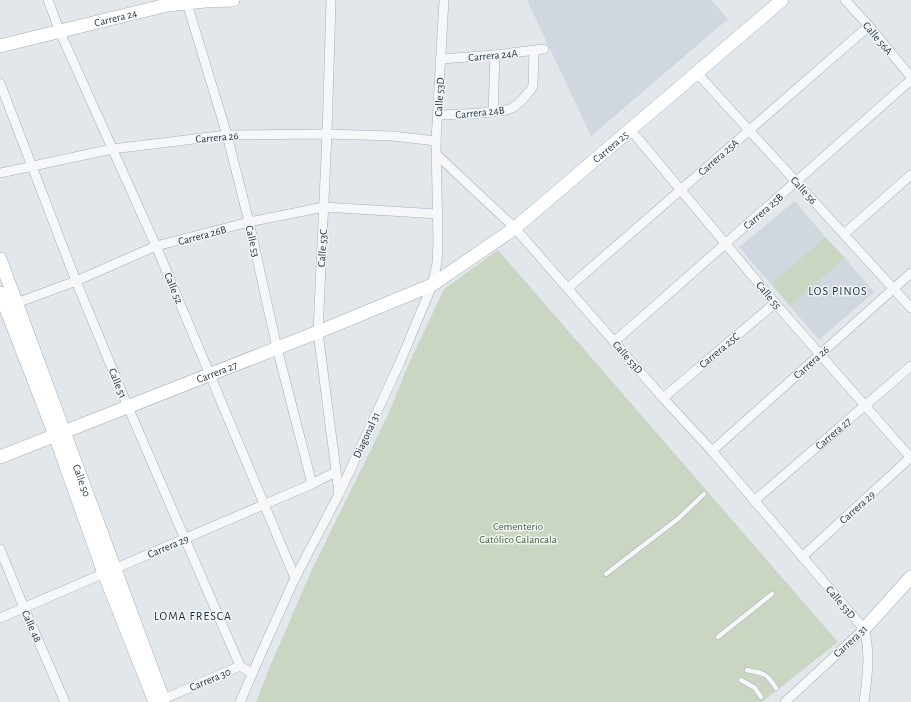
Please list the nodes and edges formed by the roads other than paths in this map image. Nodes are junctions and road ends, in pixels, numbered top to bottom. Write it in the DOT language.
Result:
graph roads {
  1 [pos="48,0"];
  2 [pos="234,0"];
  3 [pos="331,0"];
  4 [pos="444,0"];
  5 [pos="782,0"];
  6 [pos="845,0"];
  7 [pos="186,2"];
  8 [pos="869,26"];
  9 [pos="60,32"];
  10 [pos="0,46"];
  11 [pos="544,49"];
  12 [pos="534,51"];
  13 [pos="495,55"];
  14 [pos="441,59"];
  15 [pos="697,73"];
  16 [pos="911,77"];
  17 [pos="911,80"];
  18 [pos="0,82"];
  19 [pos="493,112"];
  20 [pos="438,115"];
  21 [pos="630,129"];
  22 [pos="749,130"];
  23 [pos="327,134"];
  24 [pos="227,135"];
  25 [pos="436,141"];
  26 [pos="112,149"];
  27 [pos="437,155"];
  28 [pos="31,166"];
  29 [pos="0,173"];
  30 [pos="911,175"];
  31 [pos="796,181"];
  32 [pos="681,189"];
  33 [pos="324,207"];
  34 [pos="438,214"];
  35 [pos="249,222"];
  36 [pos="515,228"];
  37 [pos="844,234"];
  38 [pos="727,243"];
  39 [pos="156,246"];
  40 [pos="0,260"];
  41 [pos="911,273"];
  42 [pos="76,281"];
  43 [pos="432,285"];
  44 [pos="568,288"];
  45 [pos="894,288"];
  46 [pos="0,293"];
  47 [pos="776,303"];
  48 [pos="7,306"];
  49 [pos="911,308"];
  50 [pos="318,332"];
  51 [pos="615,341"];
  52 [pos="277,348"];
  53 [pos="820,353"];
  54 [pos="911,366"];
  55 [pos="210,374"];
  56 [pos="664,398"];
  57 [pos="865,406"];
  58 [pos="128,407"];
  59 [pos="60,434"];
  60 [pos="712,451"];
  61 [pos="0,457"];
  62 [pos="911,457"];
  63 [pos="335,472"];
  64 [pos="312,484"];
  65 [pos="339,494"];
  66 [pos="704,494"];
  67 [pos="754,500"];
  68 [pos="265,504"];
  69 [pos="186,538"];
  70 [pos="0,549"];
  71 [pos="802,556"];
  72 [pos="109,571"];
  73 [pos="606,574"];
  74 [pos="911,577"];
  75 [pos="295,578"];
  76 [pos="905,591"];
  77 [pos="772,594"];
  78 [pos="24,608"];
  79 [pos="0,618"];
  80 [pos="864,629"];
  81 [pos="718,637"];
  82 [pos="240,666"];
  83 [pos="746,670"];
  84 [pos="252,673"];
  85 [pos="741,680"];
  86 [pos="776,688"];
  87 [pos="761,696"];
  88 [pos="160,701"];
  89 [pos="784,701"];
  90 [pos="65,702"];
  91 [pos="240,702"];
  92 [pos="864,702"];
  1 -- 9 [label="street, Calle 52"];
  2 -- 7 [label="street, Carrera 24"];
  3 -- 23 [label="street, Calle 53C"];
  4 -- 14 [label="street, Calle 53D"];
  5 -- 15 [label="street, Carrera 25"];
  6 -- 8 [label="street, Calle 56A"];
  7 -- 9 [label="street, Carrera 24"];
  7 -- 24 [label="street, Calle 53"];
  8 -- 16 [label="street, Calle 56A"];
  8 -- 22 [label="street, Carrera 25A"];
  9 -- 10 [label="street, Carrera 24"];
  9 -- 26 [label="street, Calle 52"];
  11 -- 12 [label="street, Carrera 24A"];
  12 -- 13 [label="street, Carrera 24A"];
  12 -- 19 [label="street, Carrera 24B"];
  13 -- 14 [label="street, Carrera 24A"];
  13 -- 19 [label="street"];
  14 -- 20 [label="street, Calle 53D"];
  15 -- 21 [label="street, Carrera 25"];
  15 -- 22 [label="street, Calle 56"];
  17 -- 31 [label="street, Carrera 25B"];
  18 -- 28 [label="street, Calle 51"];
  19 -- 20 [label="street, Carrera 24B"];
  20 -- 25 [label="street, Calle 53D"];
  21 -- 32 [label="street, Calle 55"];
  21 -- 36 [label="street, Carrera 25"];
  22 -- 31 [label="street, Calle 56"];
  22 -- 32 [label="street, Carrera 25A"];
  23 -- 24 [label="street, Carrera 26"];
  23 -- 25 [label="street, Carrera 26"];
  23 -- 33 [label="street, Calle 53C"];
  24 -- 26 [label="street, Carrera 26"];
  24 -- 35 [label="street, Calle 53"];
  25 -- 27 [label="street, Calle 53D"];
  26 -- 28 [label="street, Carrera 26"];
  26 -- 39 [label="street, Calle 52"];
  27 -- 34 [label="street, Diagonal 31"];
  27 -- 36 [label="street, Calle 53D"];
  28 -- 29 [label="street, Carrera 26"];
  28 -- 42 [label="street, Calle 51"];
  30 -- 37 [label="street"];
  31 -- 37 [label="street, Calle 56"];
  31 -- 38 [label="street, Carrera 25B"];
  32 -- 38 [label="street, Calle 55"];
  32 -- 44 [label="street, Carrera 25A"];
  33 -- 34 [label="street, Carrera 26B"];
  33 -- 35 [label="street, Carrera 26B"];
  33 -- 50 [label="street, Calle 53C"];
  34 -- 43 [label="street, Diagonal 31"];
  35 -- 39 [label="street, Carrera 26B"];
  35 -- 52 [label="street, Calle 53"];
  36 -- 43 [label="street, Carrera 25"];
  36 -- 44 [label="street, Calle 53D"];
  37 -- 45 [label="street, Calle 56"];
  38 -- 47 [label="street, Calle 55"];
  38 -- 51 [label="street, Carrera 25B"];
  39 -- 42 [label="street, Carrera 26B"];
  39 -- 55 [label="street, Calle 52"];
  40 -- 48 [label="street, Calle 50"];
  41 -- 45 [label="street, Carrera 26"];
  42 -- 48 [label="street, Carrera 26B"];
  42 -- 58 [label="street, Calle 51"];
  43 -- 50 [label="street, Carrera 27"];
  43 -- 65 [label="street, Diagonal 31"];
  44 -- 51 [label="street, Calle 53D"];
  45 -- 49 [label="street, Calle 56"];
  45 -- 53 [label="street, Carrera 26"];
  46 -- 48 [label="street, Calle 50"];
  47 -- 53 [label="street, Calle 55"];
  47 -- 56 [label="street, Carrera 25C"];
  48 -- 59 [label="street, Calle 50"];
  50 -- 52 [label="street, Carrera 27"];
  50 -- 63 [label="street, Calle 53C"];
  51 -- 56 [label="street, Calle 53D"];
  52 -- 55 [label="street, Carrera 27"];
  52 -- 64 [label="street, Calle 53"];
  53 -- 57 [label="street, Calle 55"];
  53 -- 60 [label="street, Carrera 26"];
  54 -- 57 [label="street, Carrera 27"];
  55 -- 58 [label="street, Carrera 27"];
  55 -- 68 [label="street, Calle 52"];
  56 -- 60 [label="street, Calle 53D"];
  57 -- 62 [label="street, Calle 55"];
  57 -- 67 [label="street, Carrera 27"];
  58 -- 59 [label="street, Carrera 27"];
  58 -- 69 [label="street, Calle 51"];
  59 -- 61 [label="street, Carrera 27"];
  59 -- 72 [label="street, Calle 50"];
  60 -- 67 [label="street, Calle 53D"];
  62 -- 71 [label="street, Carrera 29"];
  63 -- 64 [label="street, Carrera 29"];
  63 -- 65 [label="street, Calle 53C"];
  64 -- 68 [label="street, Carrera 29"];
  65 -- 75 [label="street, Diagonal 31"];
  66 -- 73 [label="lane"];
  67 -- 71 [label="street, Calle 53D"];
  68 -- 69 [label="street, Carrera 29"];
  68 -- 75 [label="street, Calle 52"];
  69 -- 72 [label="street, Carrera 29"];
  69 -- 82 [label="street, Calle 51"];
  70 -- 78 [label="street, Calle 48"];
  71 -- 80 [label="street, Calle 53D"];
  72 -- 78 [label="street, Carrera 29"];
  72 -- 88 [label="street, Calle 50"];
  74 -- 76 [label="street, Carrera 31"];
  75 -- 84 [label="street, Diagonal 31"];
  76 -- 80 [label="street, Carrera 31"];
  77 -- 81 [label="lane"];
  78 -- 79 [label="street, Carrera 29"];
  78 -- 90 [label="street, Calle 48"];
  80 -- 89 [label="street, Carrera 31"];
  80 -- 92 [label="street, Calle 53D"];
  82 -- 84 [label="street"];
  82 -- 88 [label="street, Carrera 30"];
  83 -- 86 [label="lane"];
  84 -- 91 [label="street, Diagonal 31"];
  85 -- 87 [label="lane"];
}
